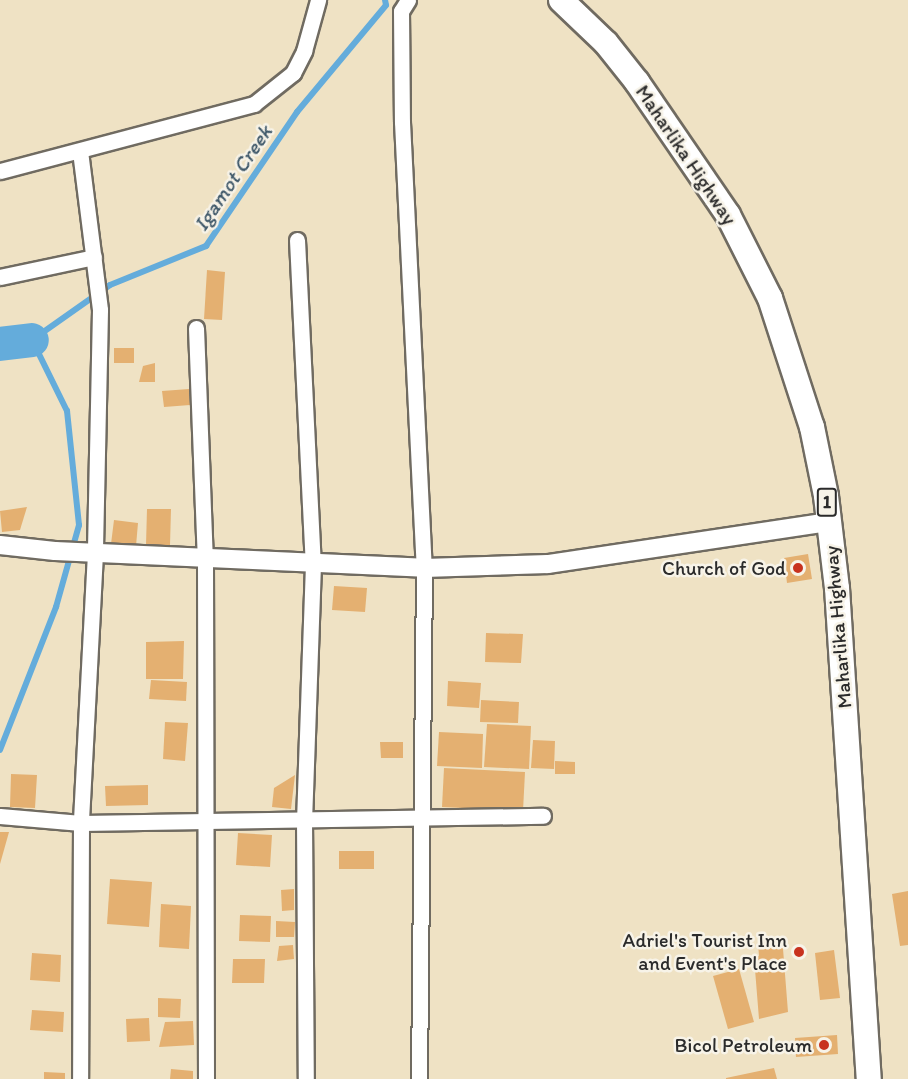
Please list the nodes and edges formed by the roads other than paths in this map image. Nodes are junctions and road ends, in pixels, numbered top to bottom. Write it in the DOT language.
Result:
graph roads {
  1 [pos="318,0"];
  2 [pos="408,0"];
  3 [pos="561,0"];
  4 [pos="80,151"];
  5 [pos="0,171"];
  6 [pos="297,240"];
  7 [pos="94,257"];
  8 [pos="0,277"];
  9 [pos="196,328"];
  10 [pos="829,522"];
  11 [pos="0,544"];
  12 [pos="87,553"];
  13 [pos="205,560"];
  14 [pos="313,564"];
  15 [pos="424,568"];
  16 [pos="0,816"];
  17 [pos="543,816"];
  18 [pos="419,818"];
  19 [pos="304,819"];
  20 [pos="206,822"];
  21 [pos="81,823"];
  22 [pos="80,1079"];
  23 [pos="206,1079"];
  24 [pos="306,1079"];
  25 [pos="420,1079"];
  26 [pos="869,1079"];
  1 -- 4 [label="street"];
  2 -- 15 [label="street"];
  3 -- 10 [label="highway, Maharlika Highway / 1"];
  4 -- 5 [label="street"];
  4 -- 7 [label="street"];
  6 -- 14 [label="street"];
  7 -- 8 [label="street"];
  7 -- 12 [label="street"];
  9 -- 13 [label="street"];
  10 -- 15 [label="street"];
  10 -- 26 [label="highway, Maharlika Highway / 1"];
  11 -- 12 [label="street"];
  12 -- 13 [label="street"];
  12 -- 21 [label="street"];
  13 -- 14 [label="street"];
  13 -- 20 [label="street"];
  14 -- 15 [label="street"];
  14 -- 19 [label="street"];
  15 -- 18 [label="street"];
  16 -- 21 [label="street"];
  17 -- 18 [label="street"];
  18 -- 19 [label="street"];
  18 -- 25 [label="street"];
  19 -- 20 [label="street"];
  19 -- 24 [label="street"];
  20 -- 21 [label="street"];
  20 -- 23 [label="street"];
  21 -- 22 [label="street"];
}
